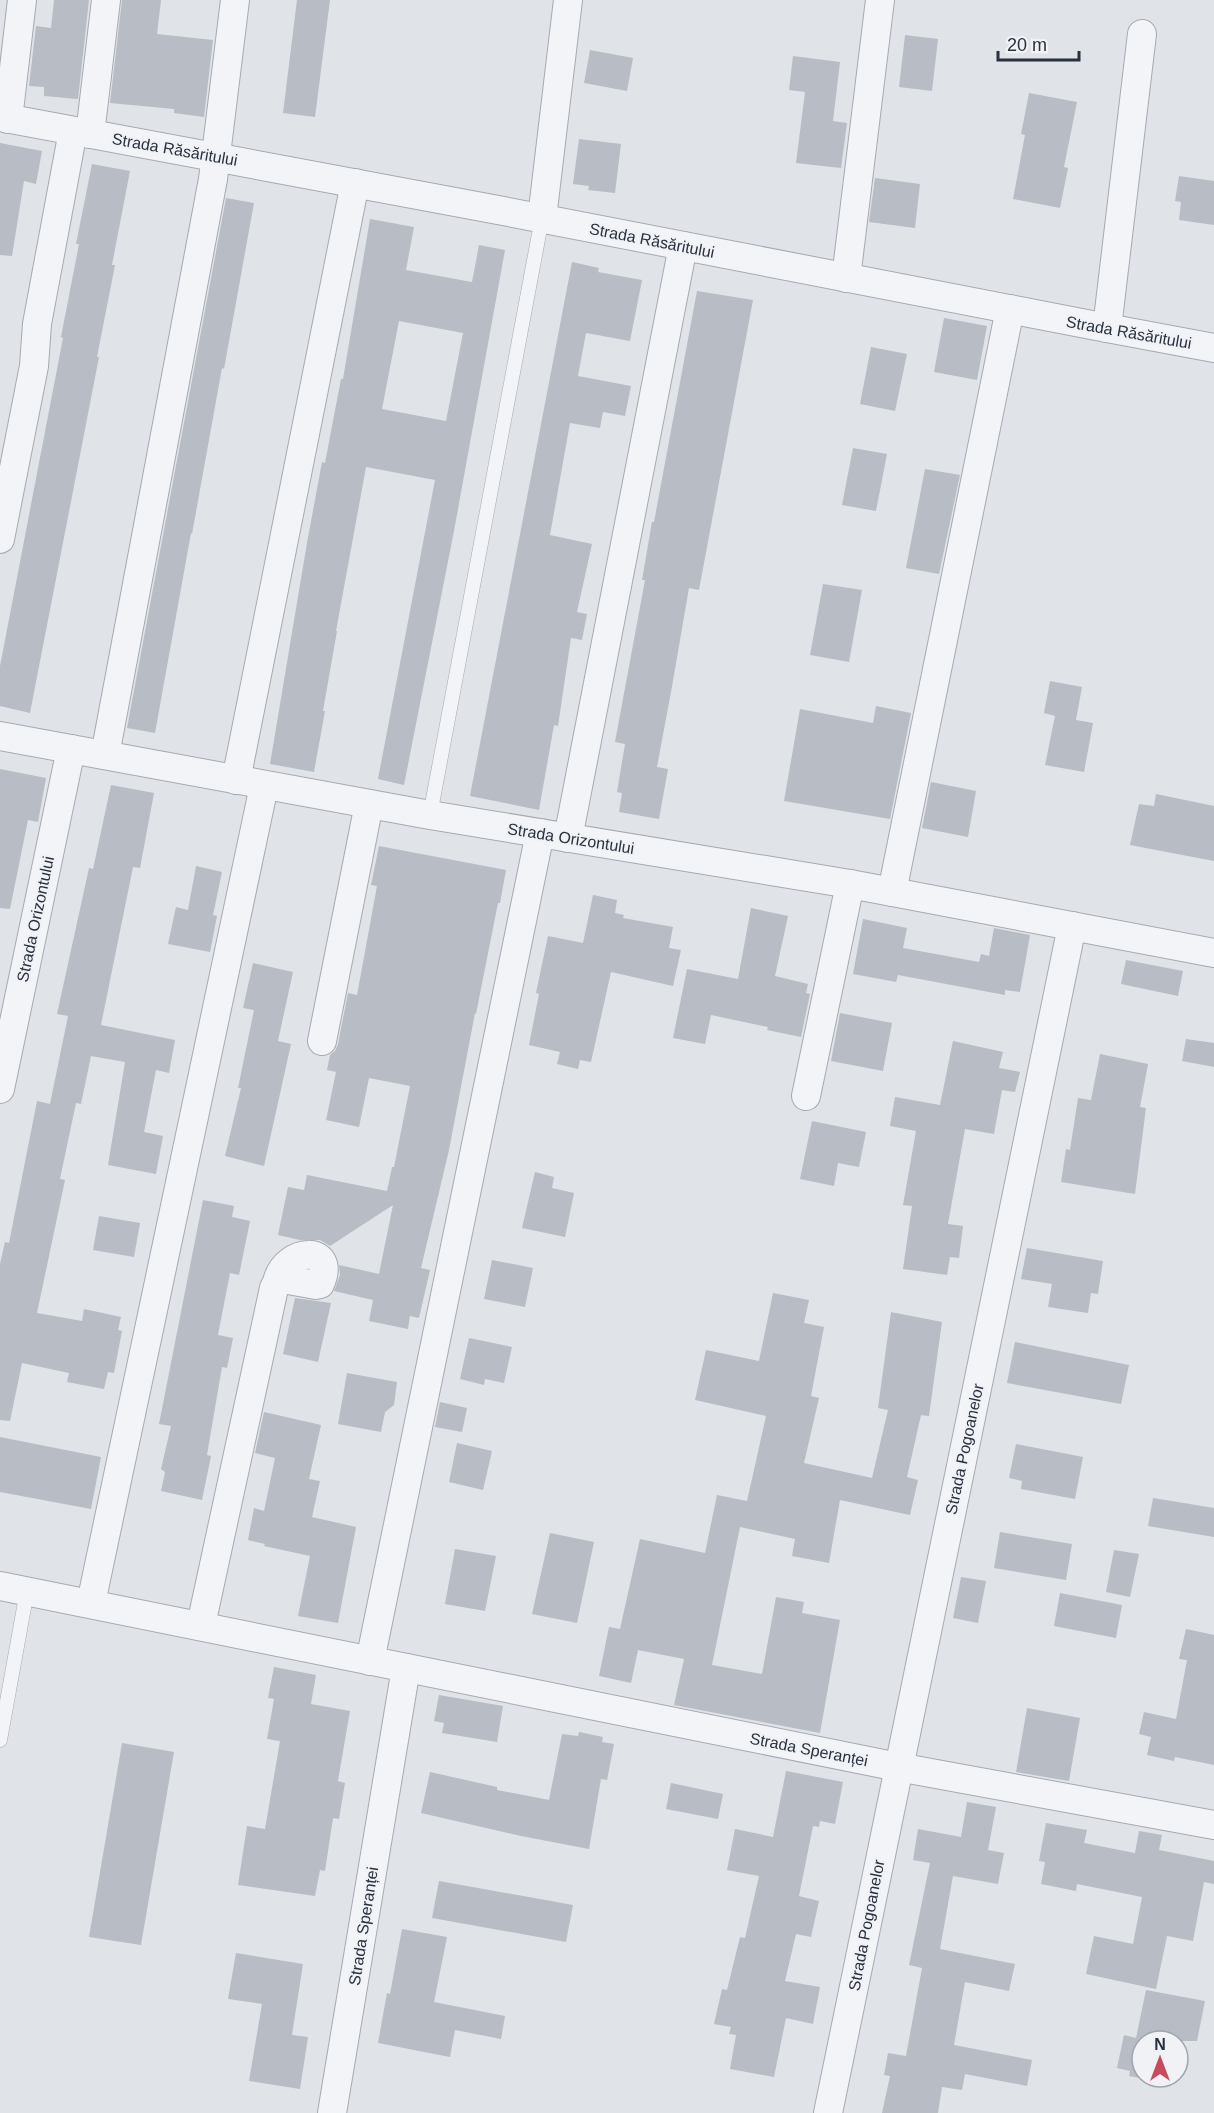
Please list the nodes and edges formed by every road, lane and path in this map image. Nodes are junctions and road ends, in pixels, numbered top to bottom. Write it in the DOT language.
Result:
graph roads {
  1 [pos="22,0"];
  2 [pos="106,0"];
  3 [pos="235,0"];
  4 [pos="568,0"];
  5 [pos="880,0"];
  6 [pos="1142,34"];
  7 [pos="4,118"];
  8 [pos="82,132"];
  9 [pos="217,157"];
  10 [pos="355,183"];
  11 [pos="542,218"];
  12 [pos="683,246"];
  13 [pos="846,278"];
  14 [pos="1010,309"];
  15 [pos="1107,328"];
  16 [pos="1214,348"];
  17 [pos="0,538"];
  18 [pos="0,735"];
  19 [pos="71,749"];
  20 [pos="105,755"];
  21 [pos="236,780"];
  22 [pos="264,786"];
  23 [pos="369,804"];
  24 [pos="430,815"];
  25 [pos="540,833"];
  26 [pos="568,838"];
  27 [pos="850,884"];
  28 [pos="892,892"];
  29 [pos="1072,926"];
  30 [pos="1214,953"];
  31 [pos="322,1041"];
  32 [pos="0,1089"];
  33 [pos="806,1096"];
  34 [pos="277,1282"];
  35 [pos="14,1588"];
  36 [pos="91,1603"];
  37 [pos="201,1625"];
  38 [pos="370,1661"];
  39 [pos="406,1668"];
  40 [pos="0,1740"];
  41 [pos="898,1767"];
  42 [pos="1214,1825"];
  43 [pos="332,2113"];
  44 [pos="828,2113"];
  1 -- 7 [label="street"];
  2 -- 8 [label="street, Strada Răsăritului"];
  3 -- 9 [label="street"];
  4 -- 11 [label="street"];
  5 -- 13 [label="street"];
  6 -- 15 [label="street"];
  7 -- 8 [label="street, Strada Răsăritului"];
  8 -- 9 [label="street, Strada Răsăritului"];
  8 -- 17 [label="street"];
  9 -- 10 [label="street, Strada Răsăritului"];
  9 -- 20 [label="street"];
  10 -- 11 [label="street, Strada Răsăritului"];
  10 -- 21 [label="street"];
  11 -- 12 [label="street, Strada Răsăritului"];
  11 -- 24 [label="lane"];
  12 -- 13 [label="street, Strada Răsăritului"];
  12 -- 26 [label="street"];
  13 -- 14 [label="street, Strada Răsăritului"];
  14 -- 15 [label="street, Strada Răsăritului"];
  14 -- 28 [label="street"];
  15 -- 16 [label="street, Strada Răsăritului"];
  18 -- 19 [label="street, Strada Orizontului"];
  19 -- 20 [label="street, Strada Orizontului"];
  19 -- 32 [label="street, Strada Orizontului"];
  20 -- 21 [label="street, Strada Orizontului"];
  21 -- 22 [label="street, Strada Orizontului"];
  22 -- 23 [label="street, Strada Orizontului"];
  22 -- 36 [label="street"];
  23 -- 24 [label="street, Strada Orizontului"];
  23 -- 31 [label="street"];
  24 -- 25 [label="street, Strada Orizontului"];
  25 -- 26 [label="street, Strada Orizontului"];
  25 -- 38 [label="street"];
  26 -- 27 [label="street, Strada Orizontului"];
  27 -- 28 [label="street, Strada Orizontului"];
  27 -- 33 [label="street"];
  28 -- 29 [label="street, Strada Orizontului"];
  29 -- 30 [label="street"];
  29 -- 41 [label="street, Strada Pogoanelor"];
  34 -- 37 [label="street"];
  35 -- 36 [label="street, Strada Speranței"];
  35 -- 40 [label="lane"];
  36 -- 37 [label="street, Strada Speranței"];
  37 -- 38 [label="street, Strada Speranței"];
  38 -- 39 [label="street, Strada Speranței"];
  39 -- 41 [label="street, Strada Speranței"];
  39 -- 43 [label="street, Strada Speranței"];
  41 -- 42 [label="street, Strada Speranței"];
  41 -- 44 [label="street, Strada Pogoanelor"];
}
